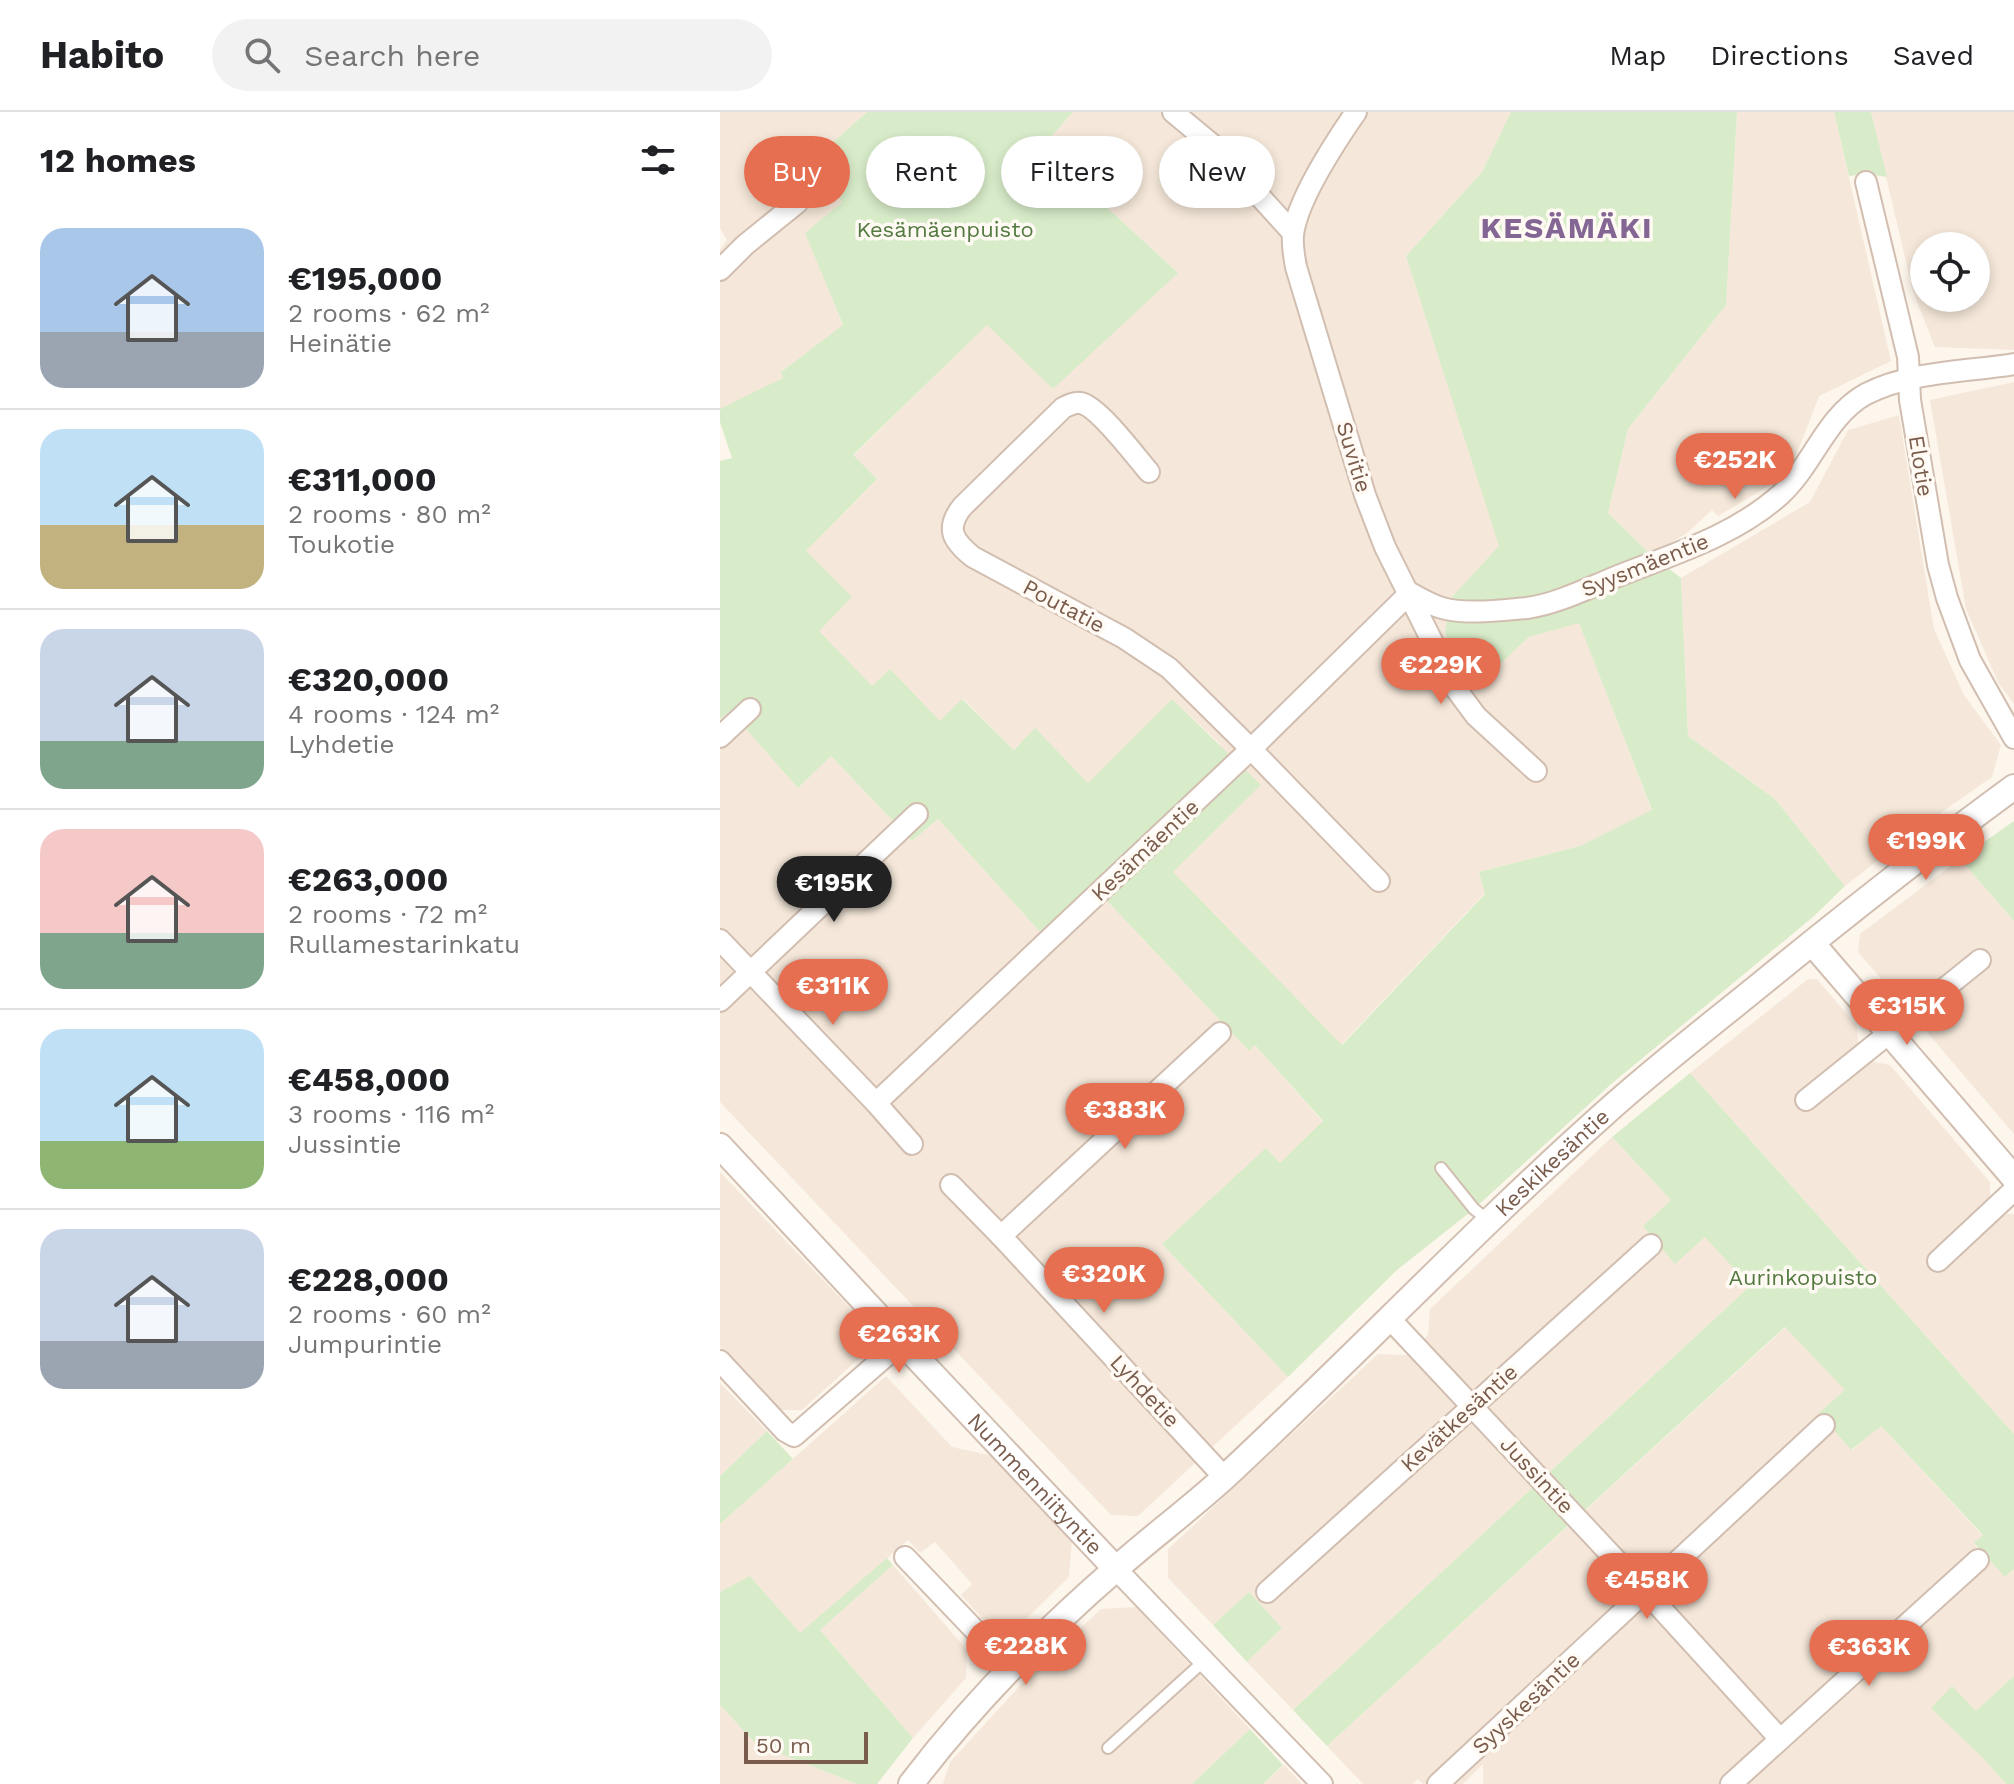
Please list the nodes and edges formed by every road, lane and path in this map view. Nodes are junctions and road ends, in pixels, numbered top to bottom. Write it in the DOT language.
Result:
graph roads {
  1 [pos="1173,112"];
  2 [pos="1356,112"];
  3 [pos="1866,182"];
  4 [pos="791,208"];
  5 [pos="1293,233"];
  6 [pos="720,270"];
  7 [pos="2014,364"];
  8 [pos="1909,378"];
  9 [pos="1149,472"];
  10 [pos="1410,593"];
  11 [pos="750,709"];
  12 [pos="720,737"];
  13 [pos="2014,738"];
  14 [pos="1251,749"];
  15 [pos="1536,771"];
  16 [pos="2014,787"];
  17 [pos="917,814"];
  18 [pos="1379,881"];
  19 [pos="720,940"];
  20 [pos="1812,943"];
  21 [pos="1980,960"];
  22 [pos="751,973"];
  23 [pos="720,1001"];
  24 [pos="1890,1032"];
  25 [pos="1220,1033"];
  26 [pos="1806,1100"];
  27 [pos="876,1103"];
  28 [pos="912,1144"];
  29 [pos="720,1146"];
  30 [pos="1441,1168"];
  31 [pos="2014,1178"];
  32 [pos="951,1185"];
  33 [pos="2014,1190"];
  34 [pos="1488,1221"];
  35 [pos="1001,1236"];
  36 [pos="1651,1245"];
  37 [pos="1938,1261"];
  38 [pos="1390,1319"];
  39 [pos="902,1342"];
  40 [pos="720,1361"];
  41 [pos="1472,1406"];
  42 [pos="1824,1425"];
  43 [pos="1224,1477"];
  44 [pos="905,1557"];
  45 [pos="1978,1560"];
  46 [pos="1116,1569"];
  47 [pos="1267,1592"];
  48 [pos="1646,1592"];
  49 [pos="1204,1661"];
  50 [pos="1011,1668"];
  51 [pos="1780,1739"];
  52 [pos="1108,1748"];
  53 [pos="911,1784"];
  54 [pos="1322,1784"];
  55 [pos="1438,1784"];
  56 [pos="1731,1784"];
  1 -- 5 [label="street"];
  2 -- 5 [label="street, Suvitie"];
  3 -- 8 [label="street, Elotie"];
  4 -- 6 [label="street"];
  5 -- 10 [label="street, Suvitie"];
  7 -- 8 [label="street, Syysmäentie"];
  8 -- 10 [label="street, Syysmäentie"];
  8 -- 13 [label="street, Elotie"];
  9 -- 14 [label="street, Poutatie"];
  10 -- 14 [label="street, Kesämäentie"];
  10 -- 15 [label="street, Suvitie"];
  11 -- 12 [label="street"];
  14 -- 18 [label="street, Poutatie"];
  14 -- 27 [label="street, Kesämäentie"];
  16 -- 20 [label="street, Keskikesäntie"];
  17 -- 22 [label="street"];
  19 -- 22 [label="street"];
  20 -- 24 [label="street"];
  20 -- 34 [label="street, Keskikesäntie"];
  21 -- 24 [label="street"];
  22 -- 23 [label="street"];
  22 -- 27 [label="street"];
  24 -- 26 [label="street"];
  24 -- 31 [label="street"];
  25 -- 35 [label="street"];
  27 -- 28 [label="street"];
  29 -- 39 [label="street, Nummenniityntie"];
  30 -- 34 [label="lane"];
  32 -- 35 [label="street, Lyhdetie"];
  33 -- 37 [label="street"];
  34 -- 38 [label="street, Keskikesäntie"];
  35 -- 43 [label="street, Lyhdetie"];
  36 -- 41 [label="street, Kevätkesäntie"];
  38 -- 41 [label="street, Jussintie"];
  38 -- 43 [label="street, Keskikesäntie"];
  39 -- 40 [label="street"];
  39 -- 46 [label="street, Nummenniityntie"];
  41 -- 47 [label="street, Kevätkesäntie"];
  41 -- 48 [label="street, Jussintie"];
  42 -- 48 [label="street, Syyskesäntie"];
  43 -- 46 [label="street, Keskikesäntie"];
  44 -- 50 [label="street"];
  45 -- 51 [label="street"];
  46 -- 49 [label="street, Nummenniityntie"];
  46 -- 50 [label="street, Keskikesäntie"];
  48 -- 51 [label="street, Jussintie"];
  48 -- 55 [label="street, Syyskesäntie"];
  49 -- 52 [label="lane"];
  49 -- 54 [label="street, Nummenniityntie"];
  50 -- 53 [label="street, Keskikesäntie"];
  51 -- 56 [label="street"];
}
